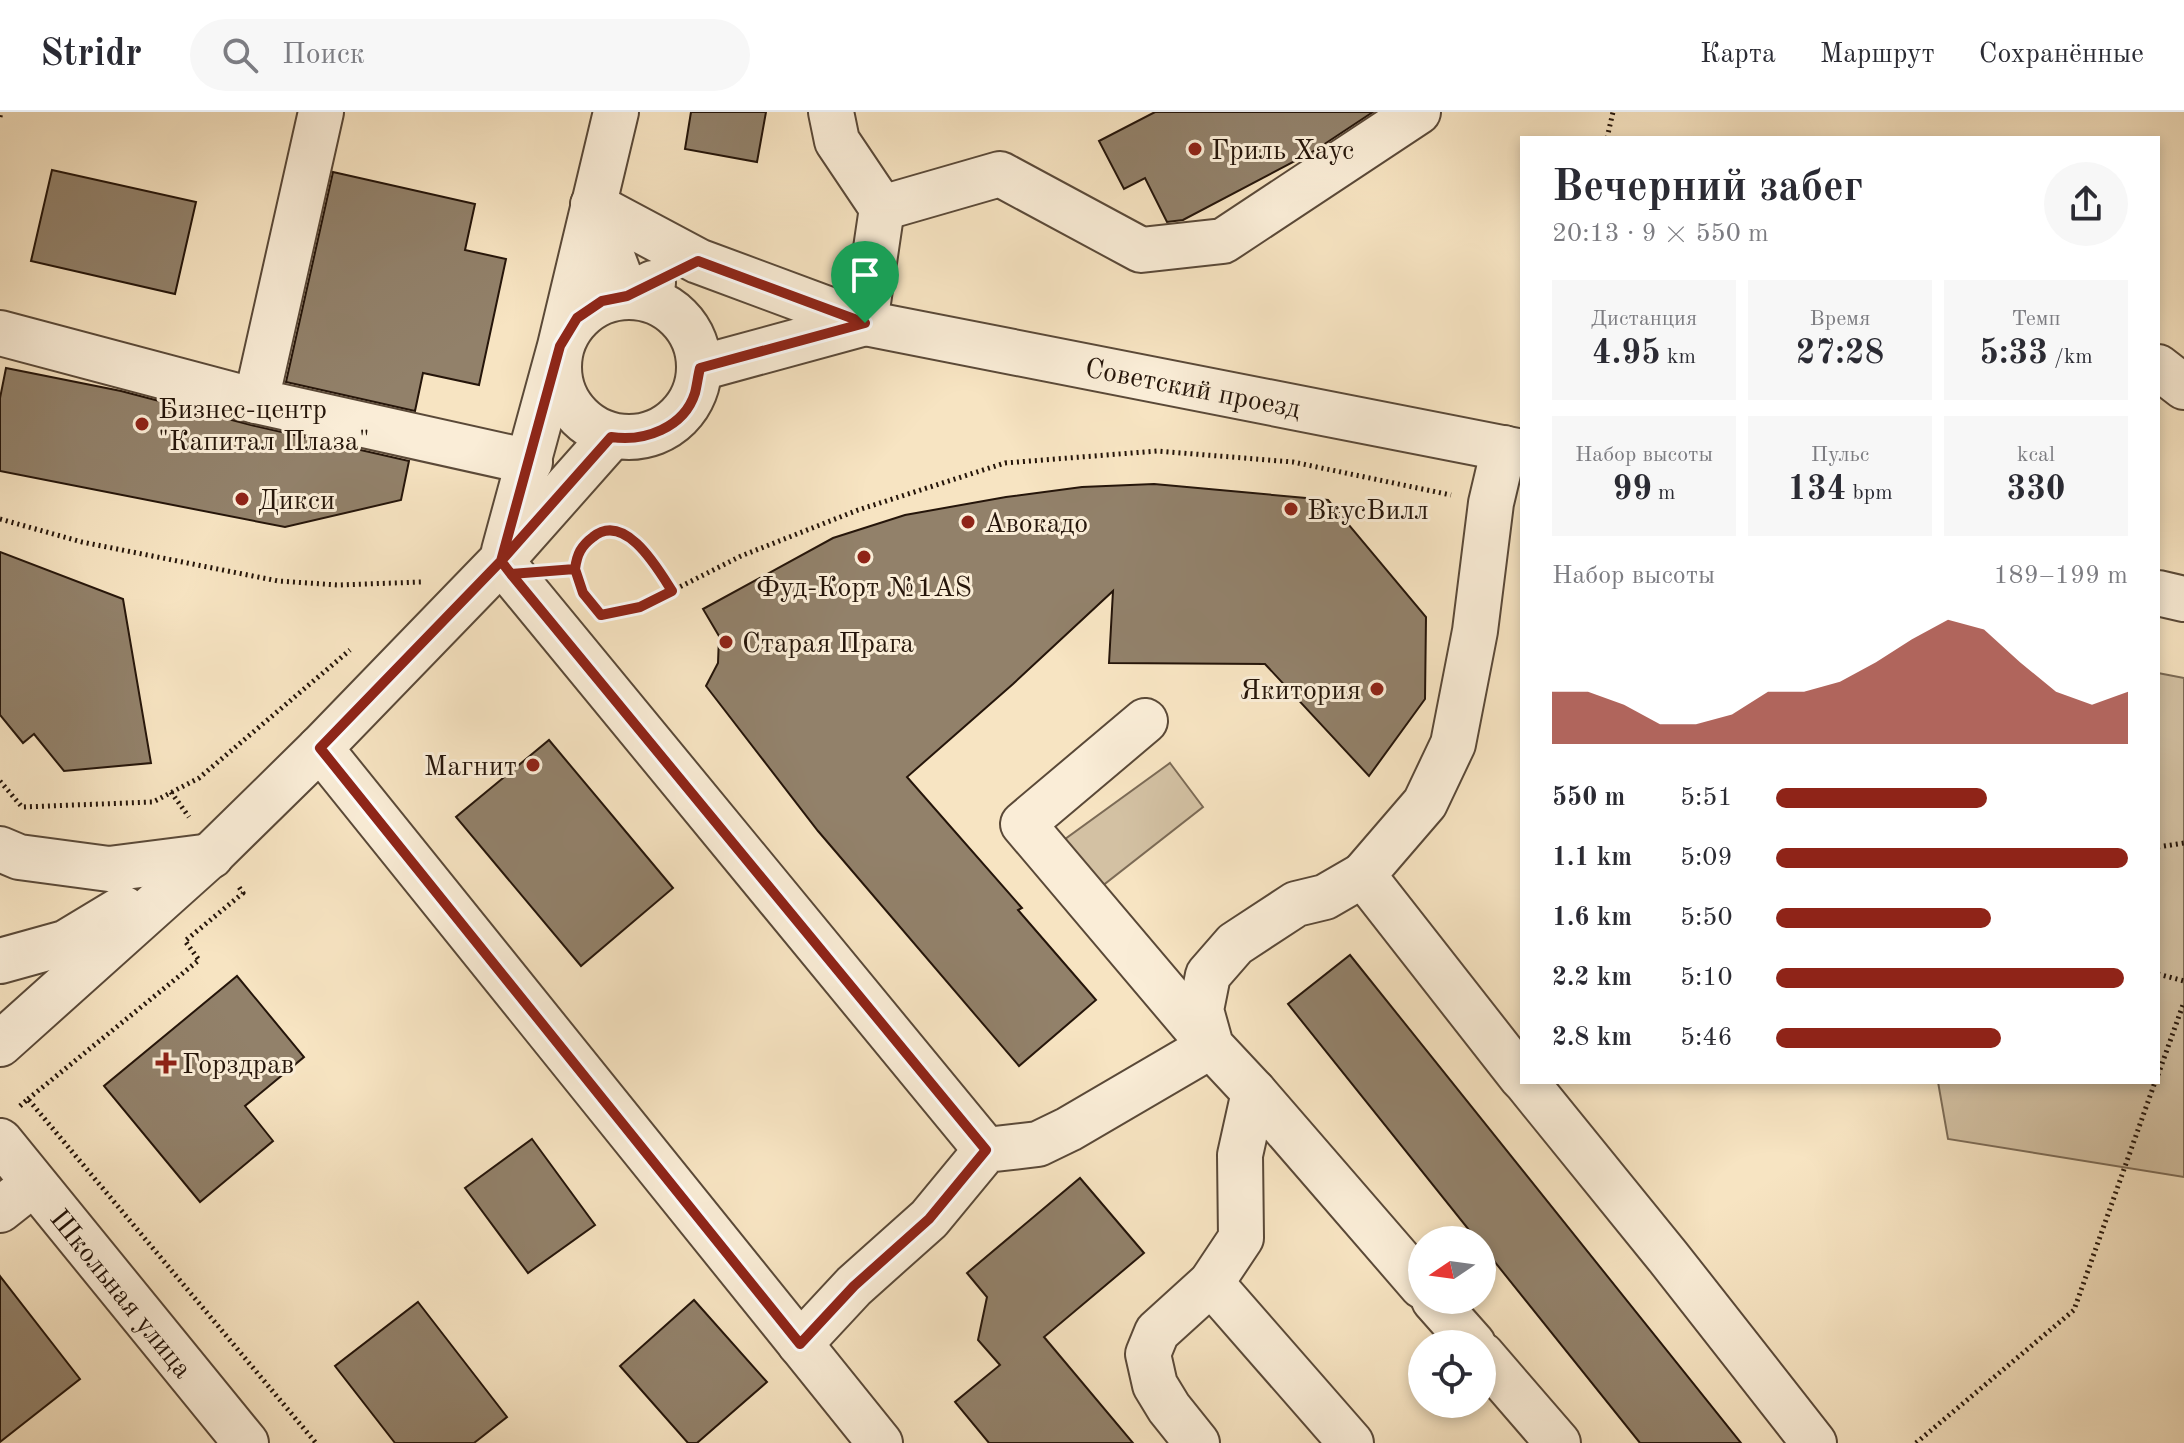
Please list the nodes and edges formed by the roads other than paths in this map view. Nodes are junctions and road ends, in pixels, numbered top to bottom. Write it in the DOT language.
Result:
graph roads {
  1 [pos="321,112"];
  2 [pos="616,112"];
  3 [pos="831,112"];
  4 [pos="1418,112"];
  5 [pos="593,205"];
  6 [pos="882,208"];
  7 [pos="698,261"];
  8 [pos="627,296"];
  9 [pos="865,323"];
  10 [pos="0,333"];
  11 [pos="560,346"];
  12 [pos="700,368"];
  13 [pos="2160,369"];
  14 [pos="2184,387"];
  15 [pos="256,401"];
  16 [pos="611,437"];
  17 [pos="1513,450"];
  18 [pos="530,462"];
  19 [pos="506,567"];
  20 [pos="2160,593"];
  21 [pos="2184,599"];
  22 [pos="1145,721"];
  23 [pos="320,748"];
  24 [pos="0,849"];
  25 [pos="211,856"];
  26 [pos="1363,875"];
  27 [pos="0,961"];
  28 [pos="0,1044"];
  29 [pos="1211,1046"];
  30 [pos="1520,1075"];
  31 [pos="1527,1084"];
  32 [pos="1254,1092"];
  33 [pos="5,1128"];
  34 [pos="986,1150"];
  35 [pos="16,1197"];
  36 [pos="1408,1270"];
  37 [pos="1211,1283"];
  38 [pos="1446,1314"];
  39 [pos="1461,1330"];
  40 [pos="800,1344"];
  41 [pos="1496,1371"];
  42 [pos="246,1443"];
  43 [pos="880,1443"];
  44 [pos="1197,1443"];
  45 [pos="1351,1443"];
  46 [pos="1558,1443"];
  47 [pos="1814,1443"];
  1 -- 15 [label="street"];
  2 -- 5 [label="street"];
  3 -- 6 [label="street"];
  4 -- 6 [label="street"];
  5 -- 7 [label="street, Советский проезд"];
  5 -- 8 [label="street"];
  5 -- 11 [label="street"];
  6 -- 9 [label="street"];
  7 -- 8 [label="street"];
  7 -- 9 [label="street, Советский проезд"];
  8 -- 11 [label="street"];
  8 -- 12 [label="street"];
  9 -- 12 [label="street, Советский проезд"];
  9 -- 17 [label="street, Советский проезд"];
  10 -- 15 [label="street"];
  11 -- 16 [label="street"];
  11 -- 18 [label="street"];
  12 -- 16 [label="street"];
  13 -- 14 [label="street"];
  15 -- 18 [label="street"];
  16 -- 19 [label="street"];
  17 -- 26 [label="street"];
  18 -- 19 [label="street"];
  19 -- 23 [label="street"];
  19 -- 34 [label="street"];
  20 -- 21 [label="street"];
  22 -- 29 [label="street"];
  23 -- 25 [label="street"];
  23 -- 40 [label="street"];
  24 -- 25 [label="street"];
  25 -- 27 [label="street"];
  25 -- 28 [label="street"];
  26 -- 29 [label="street"];
  26 -- 30 [label="street"];
  29 -- 32 [label="street"];
  29 -- 34 [label="street"];
  31 -- 47 [label="street"];
  32 -- 36 [label="street"];
  32 -- 37 [label="street"];
  33 -- 35 [label="street, Школьная улица"];
  34 -- 40 [label="street"];
  35 -- 42 [label="street, Школьная улица"];
  37 -- 44 [label="street"];
  37 -- 45 [label="street"];
  38 -- 39 [label="street"];
  40 -- 43 [label="street"];
  41 -- 46 [label="street"];
}
